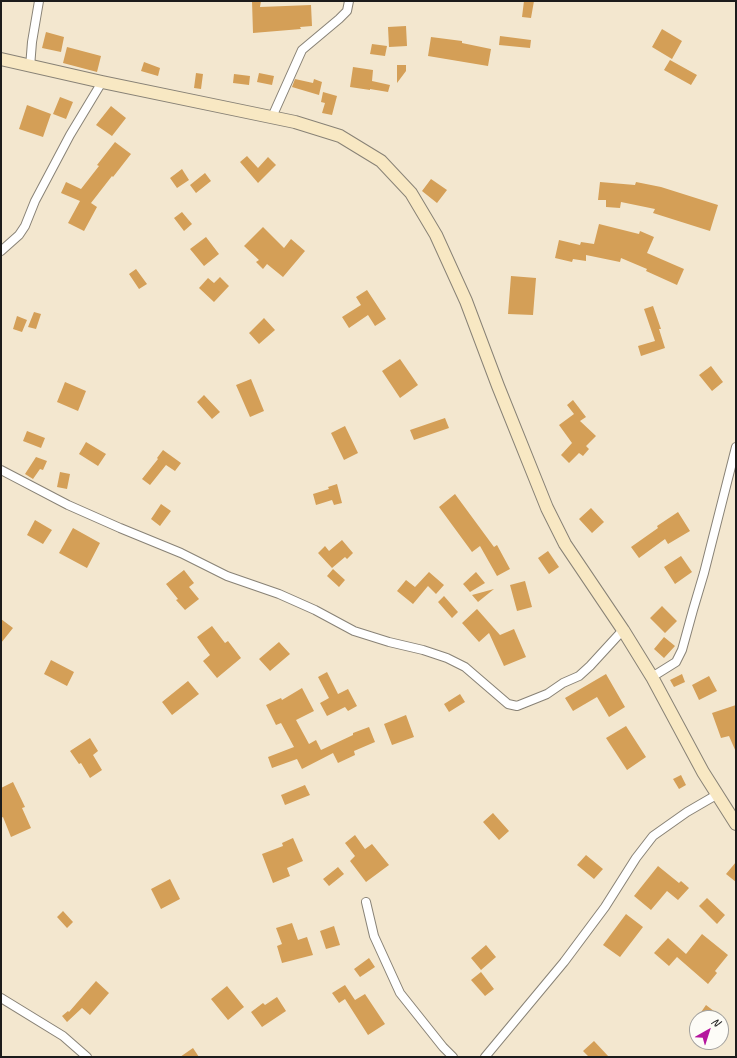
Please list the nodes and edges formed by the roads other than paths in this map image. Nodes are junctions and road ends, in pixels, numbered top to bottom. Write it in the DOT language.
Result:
graph roads {
  1 [pos="39,1"];
  2 [pos="349,1"];
  3 [pos="1,59"];
  4 [pos="30,67"];
  5 [pos="102,82"];
  6 [pos="272,117"];
  7 [pos="1,251"];
  8 [pos="736,447"];
  9 [pos="1,470"];
  10 [pos="623,630"];
  11 [pos="652,677"];
  12 [pos="718,794"];
  13 [pos="736,824"];
  14 [pos="366,902"];
  15 [pos="1,998"];
  16 [pos="87,1057"];
  17 [pos="453,1057"];
  18 [pos="485,1057"];
  1 -- 4 [label="street"];
  2 -- 6 [label="street"];
  3 -- 4 [label="main road"];
  4 -- 5 [label="main road"];
  5 -- 6 [label="main road"];
  5 -- 7 [label="street"];
  6 -- 10 [label="main road"];
  8 -- 11 [label="street"];
  9 -- 10 [label="street"];
  10 -- 11 [label="main road"];
  11 -- 12 [label="main road"];
  12 -- 13 [label="main road"];
  12 -- 18 [label="street"];
  14 -- 17 [label="street"];
  15 -- 16 [label="street"];
}
